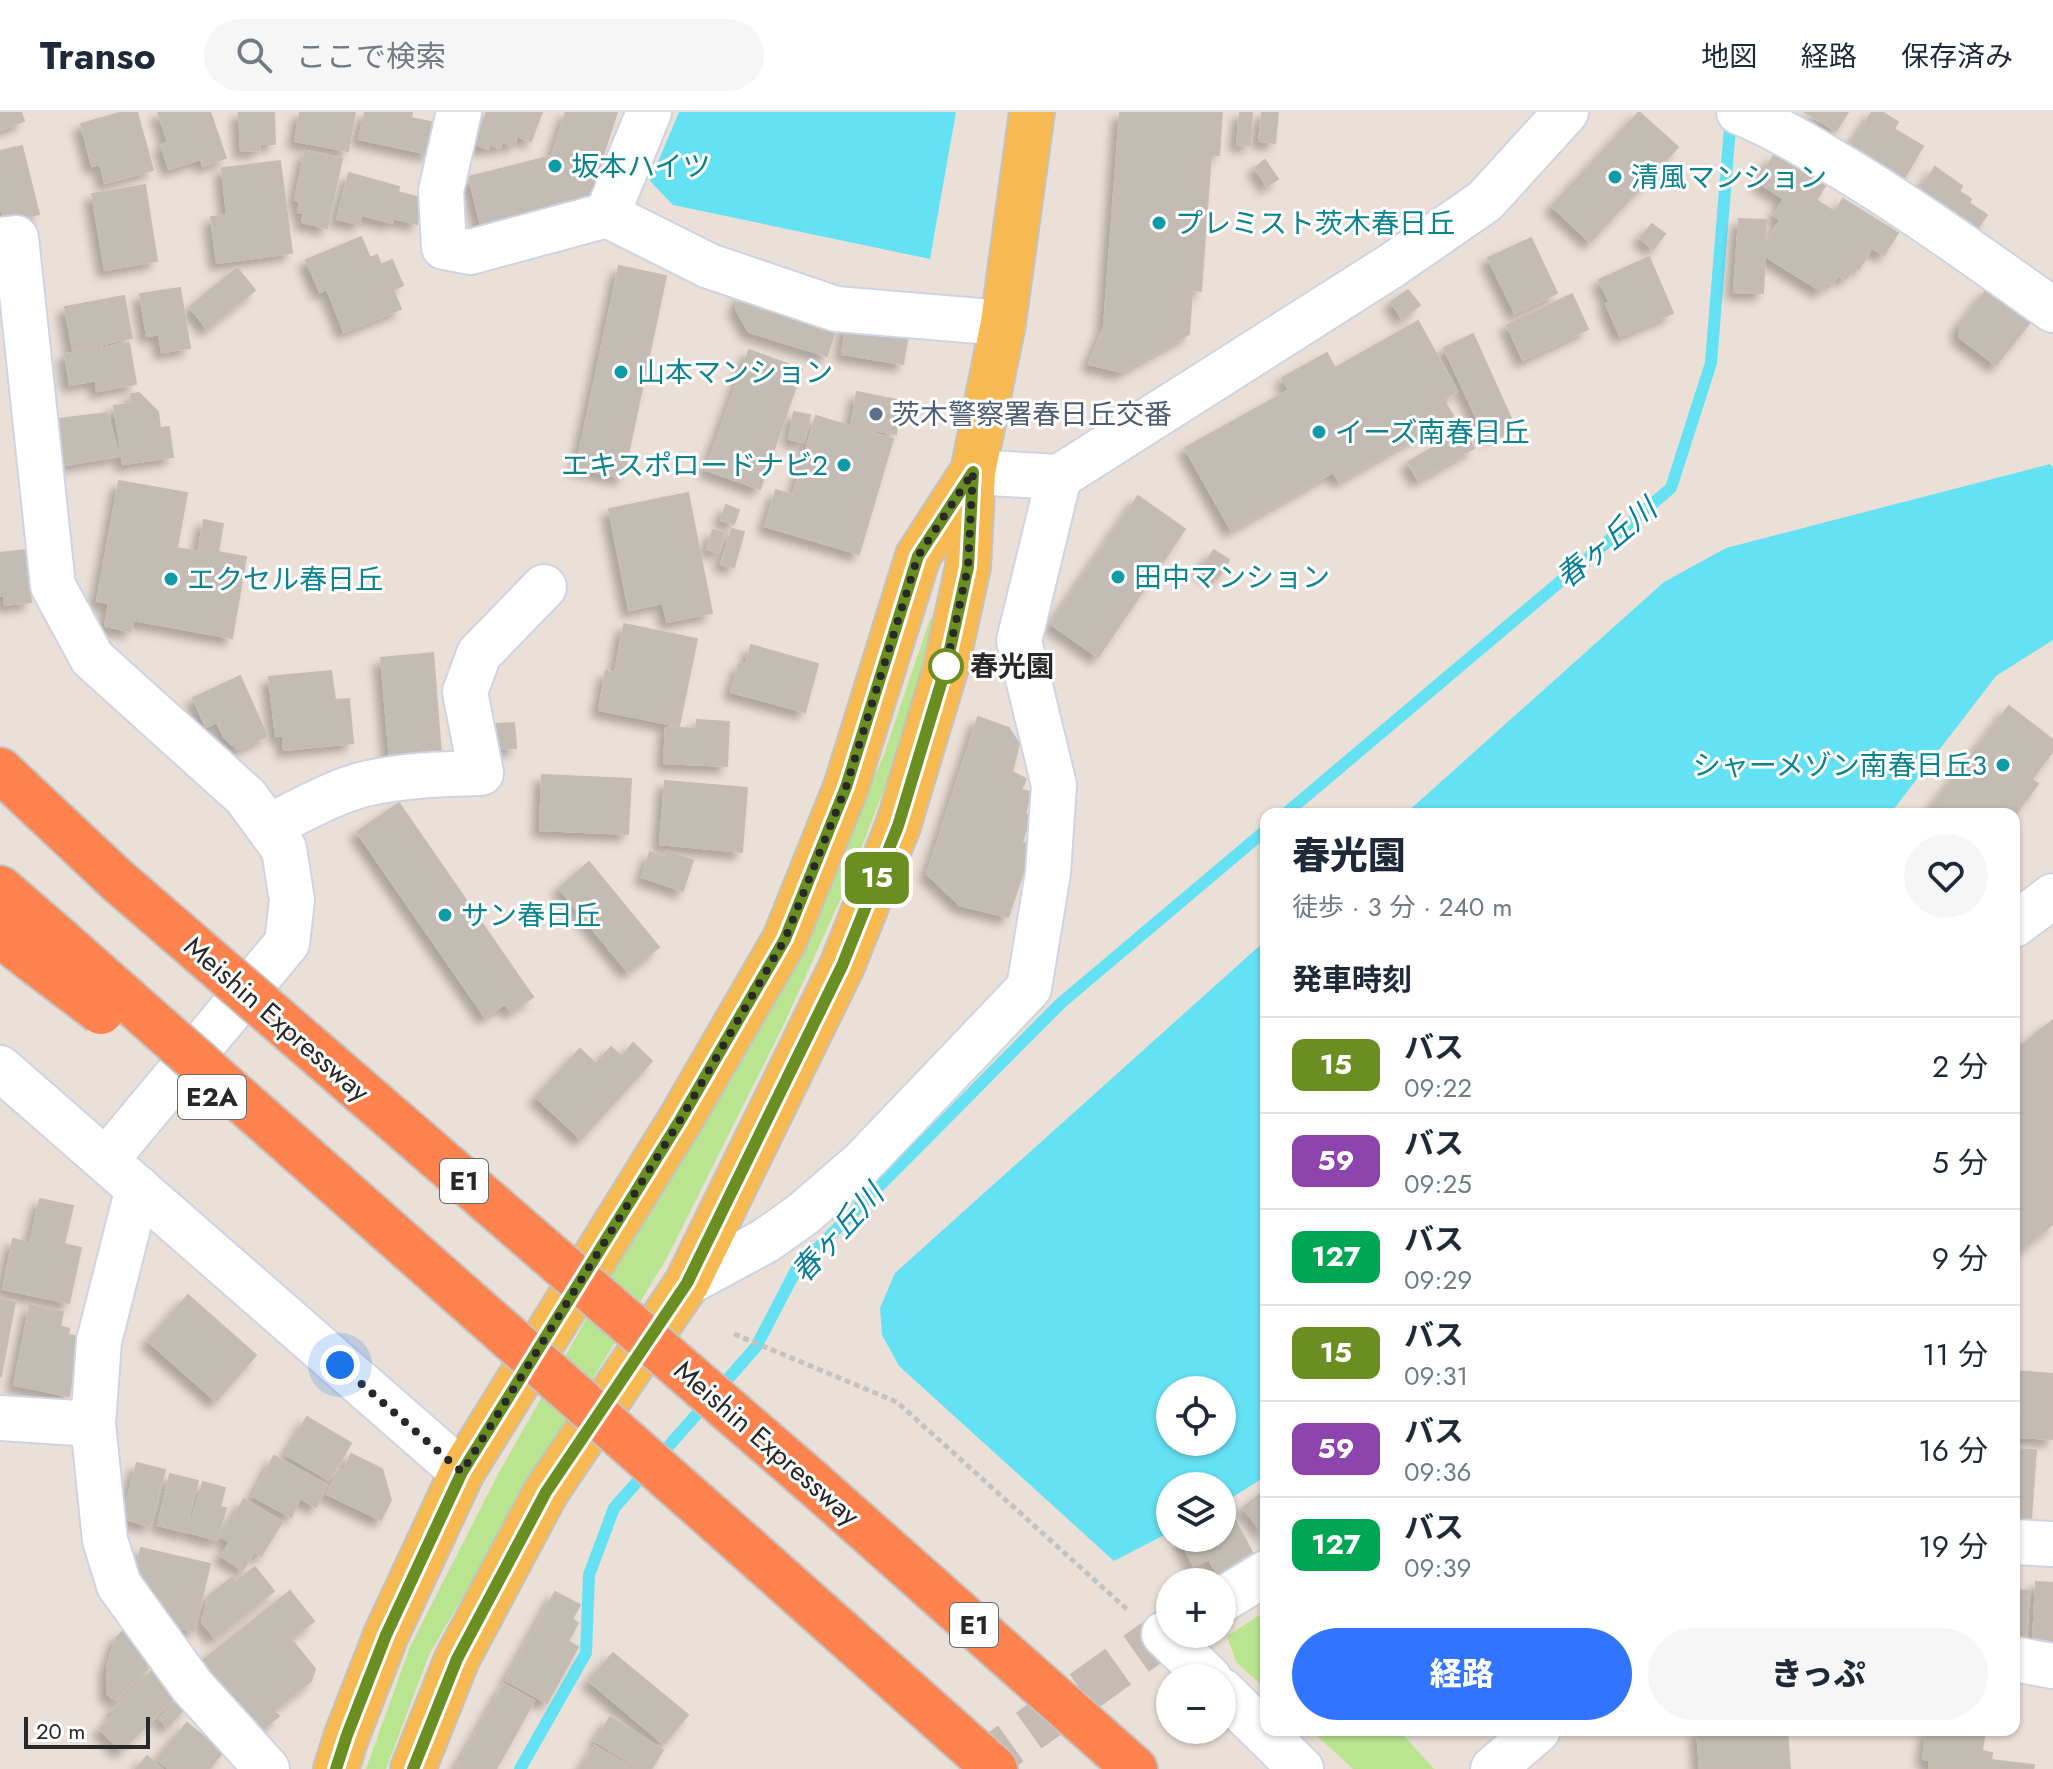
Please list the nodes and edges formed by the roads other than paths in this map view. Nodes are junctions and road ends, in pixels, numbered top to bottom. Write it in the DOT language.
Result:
graph roads {
  1 [pos="459,112"];
  2 [pos="649,112"];
  3 [pos="1032,112"];
  4 [pos="1566,112"];
  5 [pos="1743,114"];
  6 [pos="607,215"];
  7 [pos="0,240"];
  8 [pos="2053,310"];
  9 [pos="1003,323"];
  10 [pos="973,472"];
  11 [pos="1059,477"];
  12 [pos="544,587"];
  13 [pos="0,770"];
  14 [pos="268,827"];
  15 [pos="0,888"];
  16 [pos="2053,896"];
  17 [pos="2020,921"];
  18 [pos="0,935"];
  19 [pos="49,953"];
  20 [pos="0,1068"];
  21 [pos="122,1174"];
  22 [pos="687,1283"];
  23 [pos="0,1418"];
  24 [pos="93,1424"];
  25 [pos="462,1472"];
  26 [pos="2020,1542"];
  27 [pos="2053,1544"];
  28 [pos="1260,1577"];
  29 [pos="1236,1591"];
  30 [pos="1155,1626"];
  31 [pos="2020,1660"];
  32 [pos="1195,1664"];
  33 [pos="2053,1666"];
  34 [pos="1236,1705"];
  35 [pos="1260,1729"];
  36 [pos="1268,1736"];
  37 [pos="1531,1736"];
  38 [pos="267,1769"];
  39 [pos="336,1769"];
  40 [pos="413,1769"];
  41 [pos="995,1769"];
  42 [pos="1135,1769"];
  43 [pos="1301,1769"];
  44 [pos="1493,1769"];
  1 -- 6 [label="street"];
  2 -- 6 [label="street"];
  3 -- 9 [label="main road"];
  4 -- 11 [label="street"];
  5 -- 8 [label="street"];
  6 -- 9 [label="street"];
  7 -- 14 [label="street"];
  9 -- 10 [label="main road"];
  10 -- 11 [label="street"];
  10 -- 22 [label="main road"];
  10 -- 25 [label="main road"];
  11 -- 22 [label="street"];
  12 -- 14 [label="street"];
  13 -- 42 [label="highway, Meishin Expressway / E1, bridge"];
  14 -- 21 [label="street"];
  15 -- 19 [label="highway"];
  16 -- 17 [label="street"];
  18 -- 19 [label="highway, E2A"];
  19 -- 41 [label="highway, E2A, bridge"];
  20 -- 21 [label="street"];
  21 -- 24 [label="street"];
  21 -- 25 [label="street"];
  22 -- 40 [label="main road"];
  23 -- 24 [label="street"];
  24 -- 38 [label="street"];
  25 -- 39 [label="main road"];
  26 -- 27 [label="street"];
  28 -- 29 [label="street"];
  30 -- 32 [label="street"];
  31 -- 33 [label="street"];
  34 -- 35 [label="street"];
  36 -- 43 [label="street"];
  37 -- 44 [label="street"];
}
